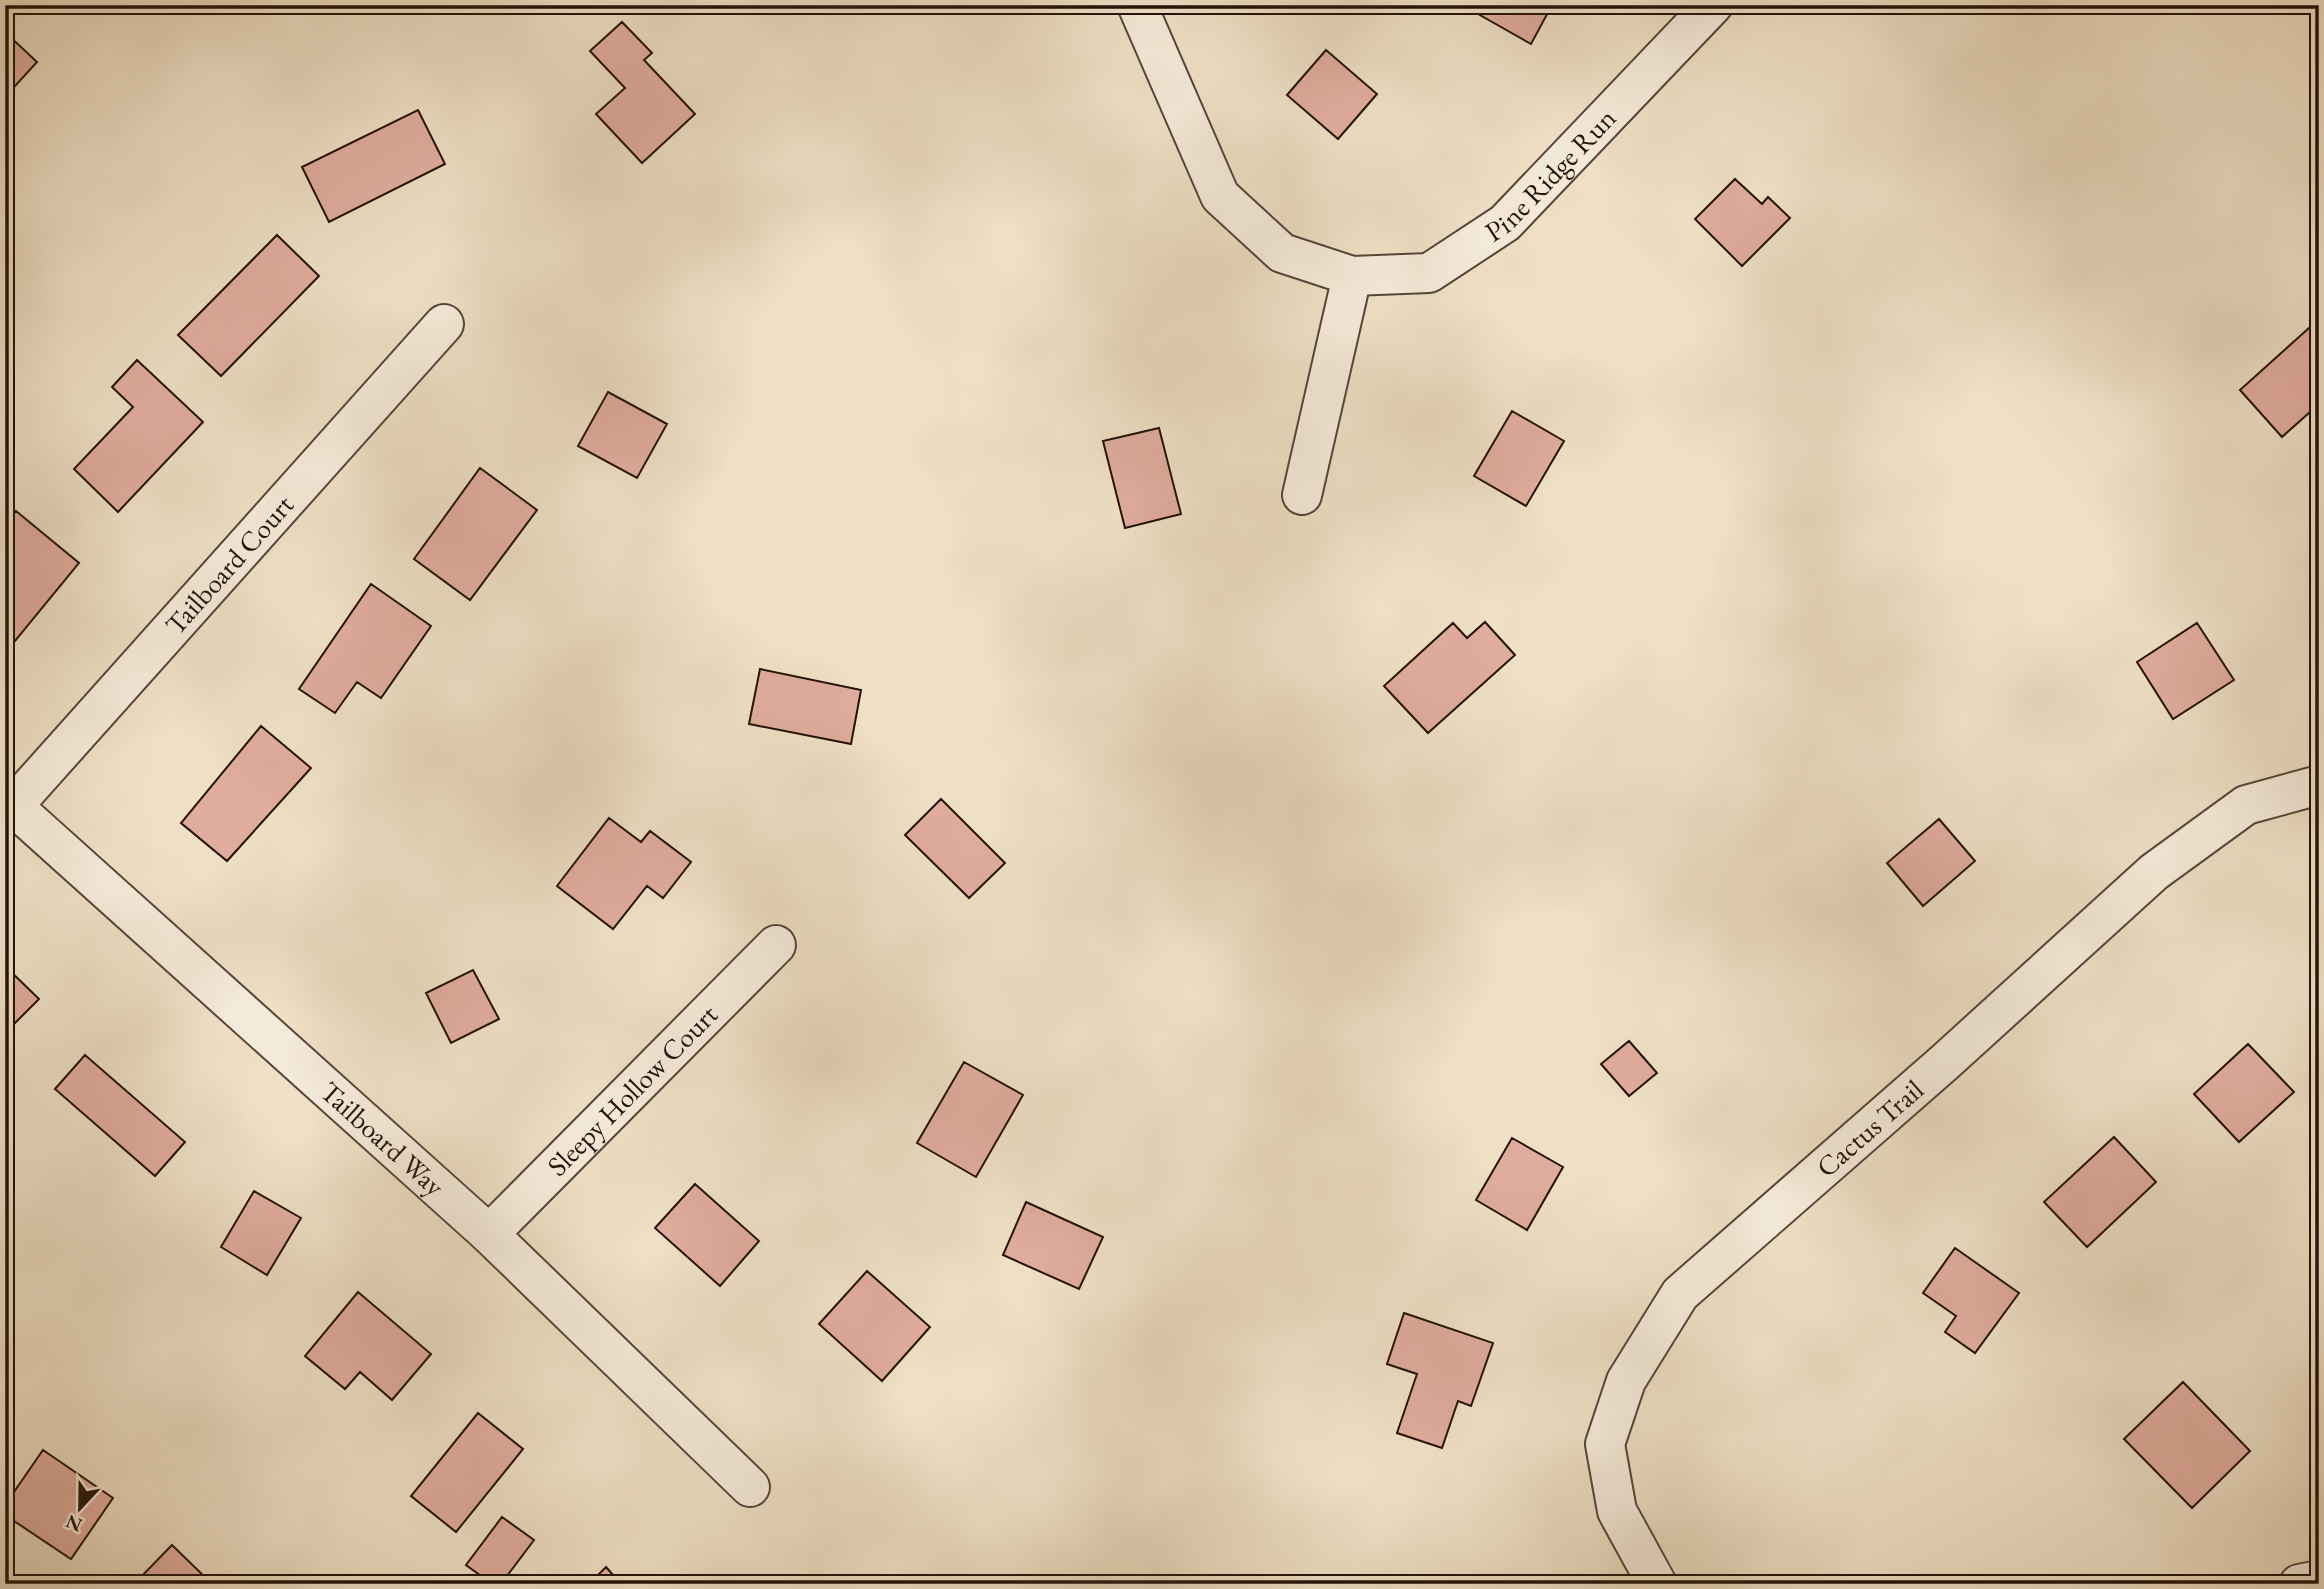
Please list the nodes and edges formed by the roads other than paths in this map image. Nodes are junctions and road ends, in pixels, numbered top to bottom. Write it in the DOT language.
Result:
graph roads {
  1 [pos="1137,5"];
  2 [pos="1713,5"];
  3 [pos="1352,276"];
  4 [pos="444,324"];
  5 [pos="1302,495"];
  6 [pos="2319,785"];
  7 [pos="9,802"];
  8 [pos="776,945"];
  9 [pos="489,1234"];
  10 [pos="750,1487"];
  11 [pos="2319,1580"];
  12 [pos="1657,1584"];
  13 [pos="2299,1584"];
  1 -- 3 [label="street, Pine Ridge Run"];
  2 -- 3 [label="street, Pine Ridge Run"];
  3 -- 5 [label="street"];
  4 -- 7 [label="street, Tailboard Court"];
  6 -- 12 [label="street, Cactus Trail"];
  7 -- 9 [label="street, Tailboard Way"];
  8 -- 9 [label="street, Sleepy Hollow Court"];
  9 -- 10 [label="street, Tailboard Way"];
  11 -- 13 [label="street"];
}
